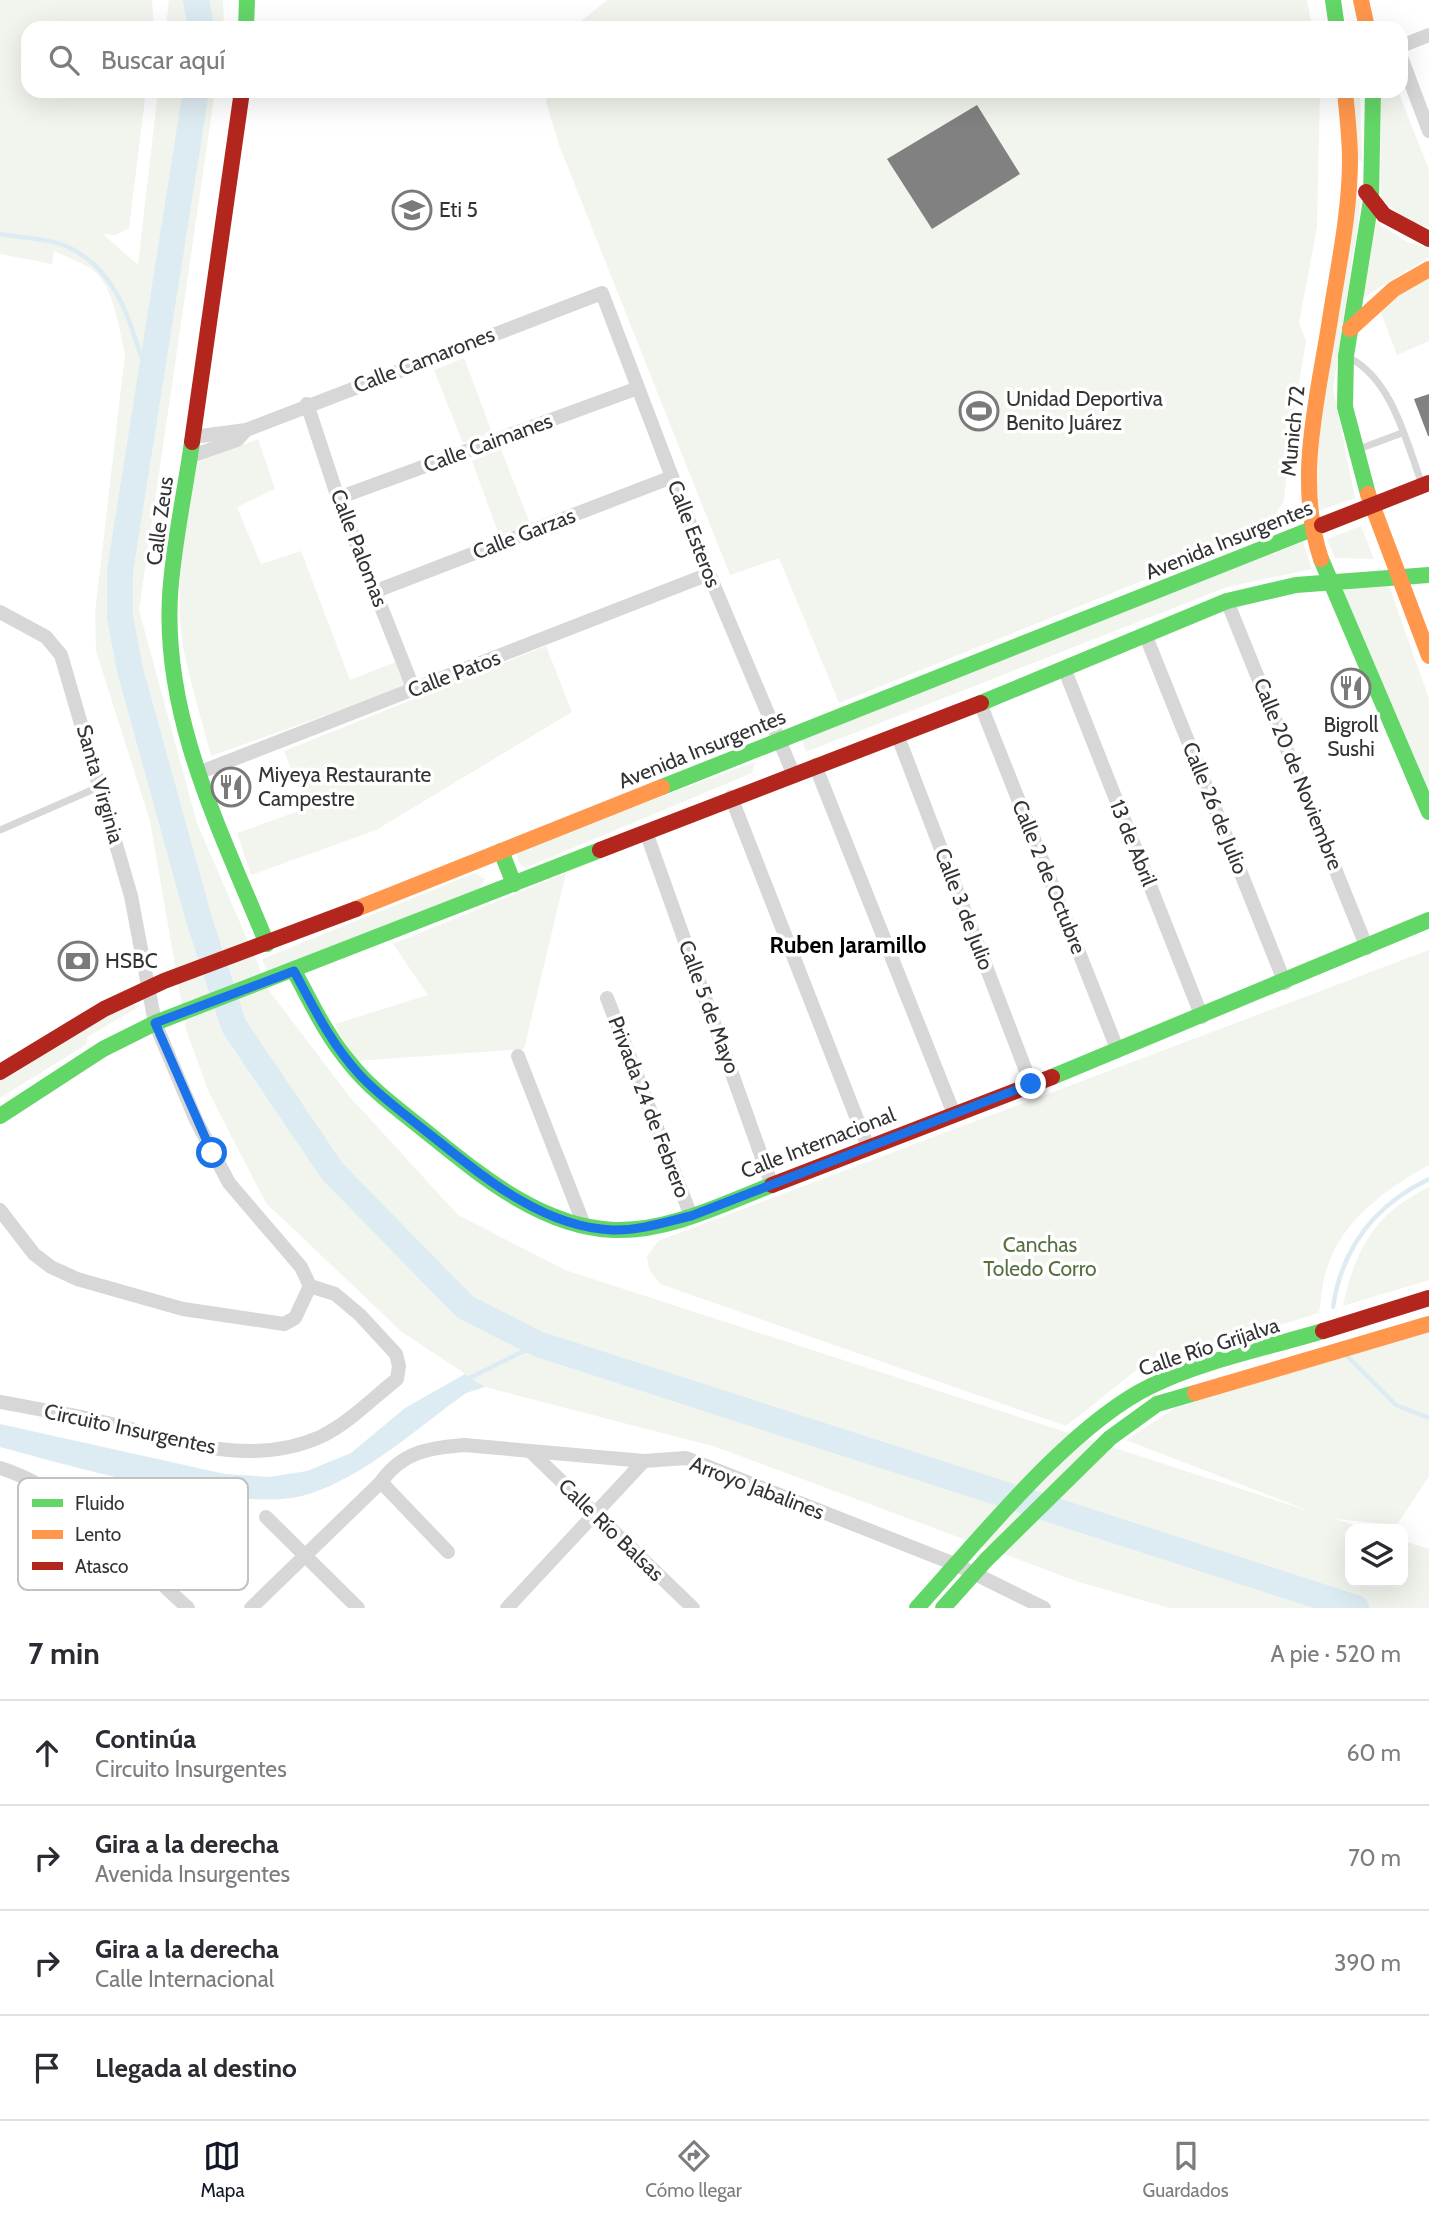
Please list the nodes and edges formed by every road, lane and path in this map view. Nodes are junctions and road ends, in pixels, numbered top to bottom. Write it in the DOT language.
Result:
graph roads {
  1 [pos="247,0"];
  2 [pos="1333,0"];
  3 [pos="1361,0"];
  4 [pos="246,21"];
  5 [pos="1336,21"];
  6 [pos="1366,21"];
  7 [pos="1429,36"];
  8 [pos="1408,44"];
  9 [pos="1408,76"];
  10 [pos="241,98"];
  11 [pos="1346,98"];
  12 [pos="1373,98"];
  13 [pos="1429,131"];
  14 [pos="1350,160"];
  15 [pos="1371,200"];
  16 [pos="1429,239"];
  17 [pos="1429,269"];
  18 [pos="602,293"];
  19 [pos="1350,329"];
  20 [pos="1346,356"];
  21 [pos="638,388"];
  22 [pos="307,404"];
  23 [pos="246,429"];
  24 [pos="1402,433"];
  25 [pos="193,437"];
  26 [pos="1355,451"];
  27 [pos="189,457"];
  28 [pos="672,477"];
  29 [pos="1426,484"];
  30 [pos="338,498"];
  31 [pos="1371,506"];
  32 [pos="1311,530"];
  33 [pos="709,574"];
  34 [pos="1429,575"];
  35 [pos="1402,578"];
  36 [pos="1329,583"];
  37 [pos="376,592"];
  38 [pos="1227,601"];
  39 [pos="0,612"];
  40 [pos="1144,634"];
  41 [pos="1429,656"];
  42 [pos="1064,668"];
  43 [pos="414,690"];
  44 [pos="980,703"];
  45 [pos="897,734"];
  46 [pos="779,741"];
  47 [pos="815,765"];
  48 [pos="198,773"];
  49 [pos="793,774"];
  50 [pos="101,786"];
  51 [pos="731,797"];
  52 [pos="1429,811"];
  53 [pos="0,830"];
  54 [pos="646,832"];
  55 [pos="501,851"];
  56 [pos="514,884"];
  57 [pos="1429,920"];
  58 [pos="267,944"];
  59 [pos="1367,948"];
  60 [pos="294,971"];
  61 [pos="1285,982"];
  62 [pos="147,989"];
  63 [pos="607,998"];
  64 [pos="1202,1017"];
  65 [pos="155,1023"];
  66 [pos="1118,1051"];
  67 [pos="518,1056"];
  68 [pos="0,1072"];
  69 [pos="1031,1084"];
  70 [pos="954,1114"];
  71 [pos="0,1116"];
  72 [pos="868,1147"];
  73 [pos="771,1183"];
  74 [pos="0,1210"];
  75 [pos="691,1216"];
  76 [pos="584,1226"];
  77 [pos="310,1286"];
  78 [pos="1429,1298"];
  79 [pos="1429,1324"];
  80 [pos="0,1402"];
  81 [pos="530,1451"];
  82 [pos="644,1461"];
  83 [pos="0,1468"];
  84 [pos="31,1478"];
  85 [pos="381,1482"];
  86 [pos="594,1514"];
  87 [pos="266,1517"];
  88 [pos="448,1552"];
  89 [pos="304,1555"];
  90 [pos="962,1558"];
  91 [pos="975,1574"];
  92 [pos="168,1590"];
  93 [pos="685,1605"];
  94 [pos="188,1608"];
  95 [pos="251,1608"];
  96 [pos="358,1608"];
  97 [pos="507,1608"];
  98 [pos="917,1608"];
  99 [pos="943,1608"];
  100 [pos="1044,1608"];
  1 -- 4 [label="main road"];
  2 -- 5 [label="main road"];
  3 -- 6 [label="main road"];
  7 -- 8 [label="street"];
  9 -- 13 [label="street"];
  10 -- 25 [label="main road, Calle Zeus"];
  11 -- 14 [label="main road, Munich 72"];
  12 -- 15 [label="main road"];
  14 -- 15 [label="main road, Munich 72"];
  14 -- 32 [label="main road, Munich 72"];
  15 -- 16 [label="main road"];
  15 -- 19 [label="main road"];
  17 -- 19 [label="main road"];
  18 -- 21 [label="street, Calle Esteros"];
  18 -- 22 [label="street, Calle Camarones"];
  19 -- 20 [label="main road"];
  20 -- 24 [label="lane"];
  20 -- 26 [label="main road"];
  21 -- 28 [label="street, Calle Esteros"];
  21 -- 30 [label="street, Calle Caimanes"];
  22 -- 23 [label="street, Calle Camarones"];
  22 -- 30 [label="street, Calle Palomas"];
  23 -- 25 [label="street, Calle Camarones"];
  23 -- 27 [label="street, Calle Camarones"];
  24 -- 26 [label="lane"];
  24 -- 29 [label="lane"];
  25 -- 27 [label="main road, Calle Zeus"];
  26 -- 31 [label="main road"];
  27 -- 48 [label="main road, Calle Zeus"];
  28 -- 33 [label="street, Calle Esteros"];
  28 -- 37 [label="street, Calle Garzas"];
  29 -- 31 [label="main road, Avenida Insurgentes"];
  30 -- 37 [label="street, Calle Palomas"];
  31 -- 32 [label="main road, Avenida Insurgentes"];
  31 -- 35 [label="main road"];
  32 -- 36 [label="main road, Munich 72"];
  32 -- 46 [label="main road, Avenida Insurgentes"];
  33 -- 43 [label="street, Calle Patos"];
  33 -- 46 [label="street, Calle Esteros"];
  34 -- 35 [label="main road"];
  35 -- 36 [label="main road"];
  35 -- 41 [label="main road"];
  36 -- 38 [label="main road"];
  36 -- 52 [label="main road, Munich 72"];
  37 -- 43 [label="street, Calle Palomas"];
  38 -- 40 [label="main road"];
  38 -- 59 [label="street, Calle 20 de Noviembre"];
  39 -- 50 [label="street, Santa Virginia"];
  40 -- 42 [label="main road"];
  40 -- 61 [label="street, Calle 26 de Julio"];
  42 -- 44 [label="main road"];
  42 -- 64 [label="street, 13 de Abril"];
  43 -- 48 [label="street, Calle Patos"];
  44 -- 45 [label="main road"];
  44 -- 66 [label="street, Calle 2 de Octubre"];
  45 -- 47 [label="main road"];
  45 -- 69 [label="street, Calle 3 de Julio"];
  46 -- 49 [label="street, Calle Esteros"];
  46 -- 55 [label="main road, Avenida Insurgentes"];
  47 -- 49 [label="main road"];
  47 -- 70 [label="street"];
  48 -- 58 [label="main road, Calle Zeus"];
  49 -- 51 [label="main road"];
  50 -- 53 [label="lane"];
  50 -- 62 [label="street, Santa Virginia"];
  51 -- 54 [label="main road"];
  51 -- 72 [label="street"];
  54 -- 56 [label="main road"];
  54 -- 73 [label="street, Calle 5 de Mayo"];
  55 -- 56 [label="main road"];
  55 -- 58 [label="main road, Avenida Insurgentes"];
  56 -- 60 [label="main road"];
  57 -- 59 [label="main road, Calle Internacional"];
  58 -- 62 [label="main road, Avenida Insurgentes"];
  59 -- 61 [label="main road, Calle Internacional"];
  60 -- 65 [label="main road"];
  60 -- 76 [label="main road, Calle Internacional"];
  61 -- 64 [label="main road, Calle Internacional"];
  62 -- 65 [label="street"];
  62 -- 68 [label="main road, Avenida Insurgentes"];
  63 -- 75 [label="street, Privada 24 de Febrero"];
  64 -- 66 [label="main road, Calle Internacional"];
  65 -- 71 [label="main road"];
  65 -- 77 [label="street"];
  66 -- 69 [label="main road, Calle Internacional"];
  67 -- 76 [label="street"];
  69 -- 70 [label="main road, Calle Internacional"];
  70 -- 72 [label="main road, Calle Internacional"];
  72 -- 73 [label="main road, Calle Internacional"];
  73 -- 75 [label="main road, Calle Internacional"];
  74 -- 77 [label="street"];
  75 -- 76 [label="main road, Calle Internacional"];
  77 -- 80 [label="street, Circuito Insurgentes"];
  78 -- 90 [label="main road, Calle Río Grijalva"];
  79 -- 91 [label="main road, Calle Río Grijalva"];
  81 -- 82 [label="street, Arroyo Jabalines"];
  81 -- 85 [label="street, Arroyo Jabalines"];
  81 -- 86 [label="street, Calle Río Balsas"];
  82 -- 86 [label="street"];
  82 -- 90 [label="street, Arroyo Jabalines"];
  83 -- 84 [label="street"];
  85 -- 88 [label="street"];
  85 -- 89 [label="street, Arroyo Jabalines"];
  86 -- 93 [label="street, Calle Río Balsas"];
  86 -- 97 [label="street"];
  87 -- 89 [label="street"];
  89 -- 95 [label="street, Arroyo Jabalines"];
  89 -- 96 [label="street"];
  90 -- 91 [label="street, Arroyo Jabalines"];
  90 -- 98 [label="main road, Calle Río Grijalva"];
  91 -- 99 [label="main road, Calle Río Grijalva"];
  91 -- 100 [label="street, Arroyo Jabalines"];
  92 -- 94 [label="street"];
}
